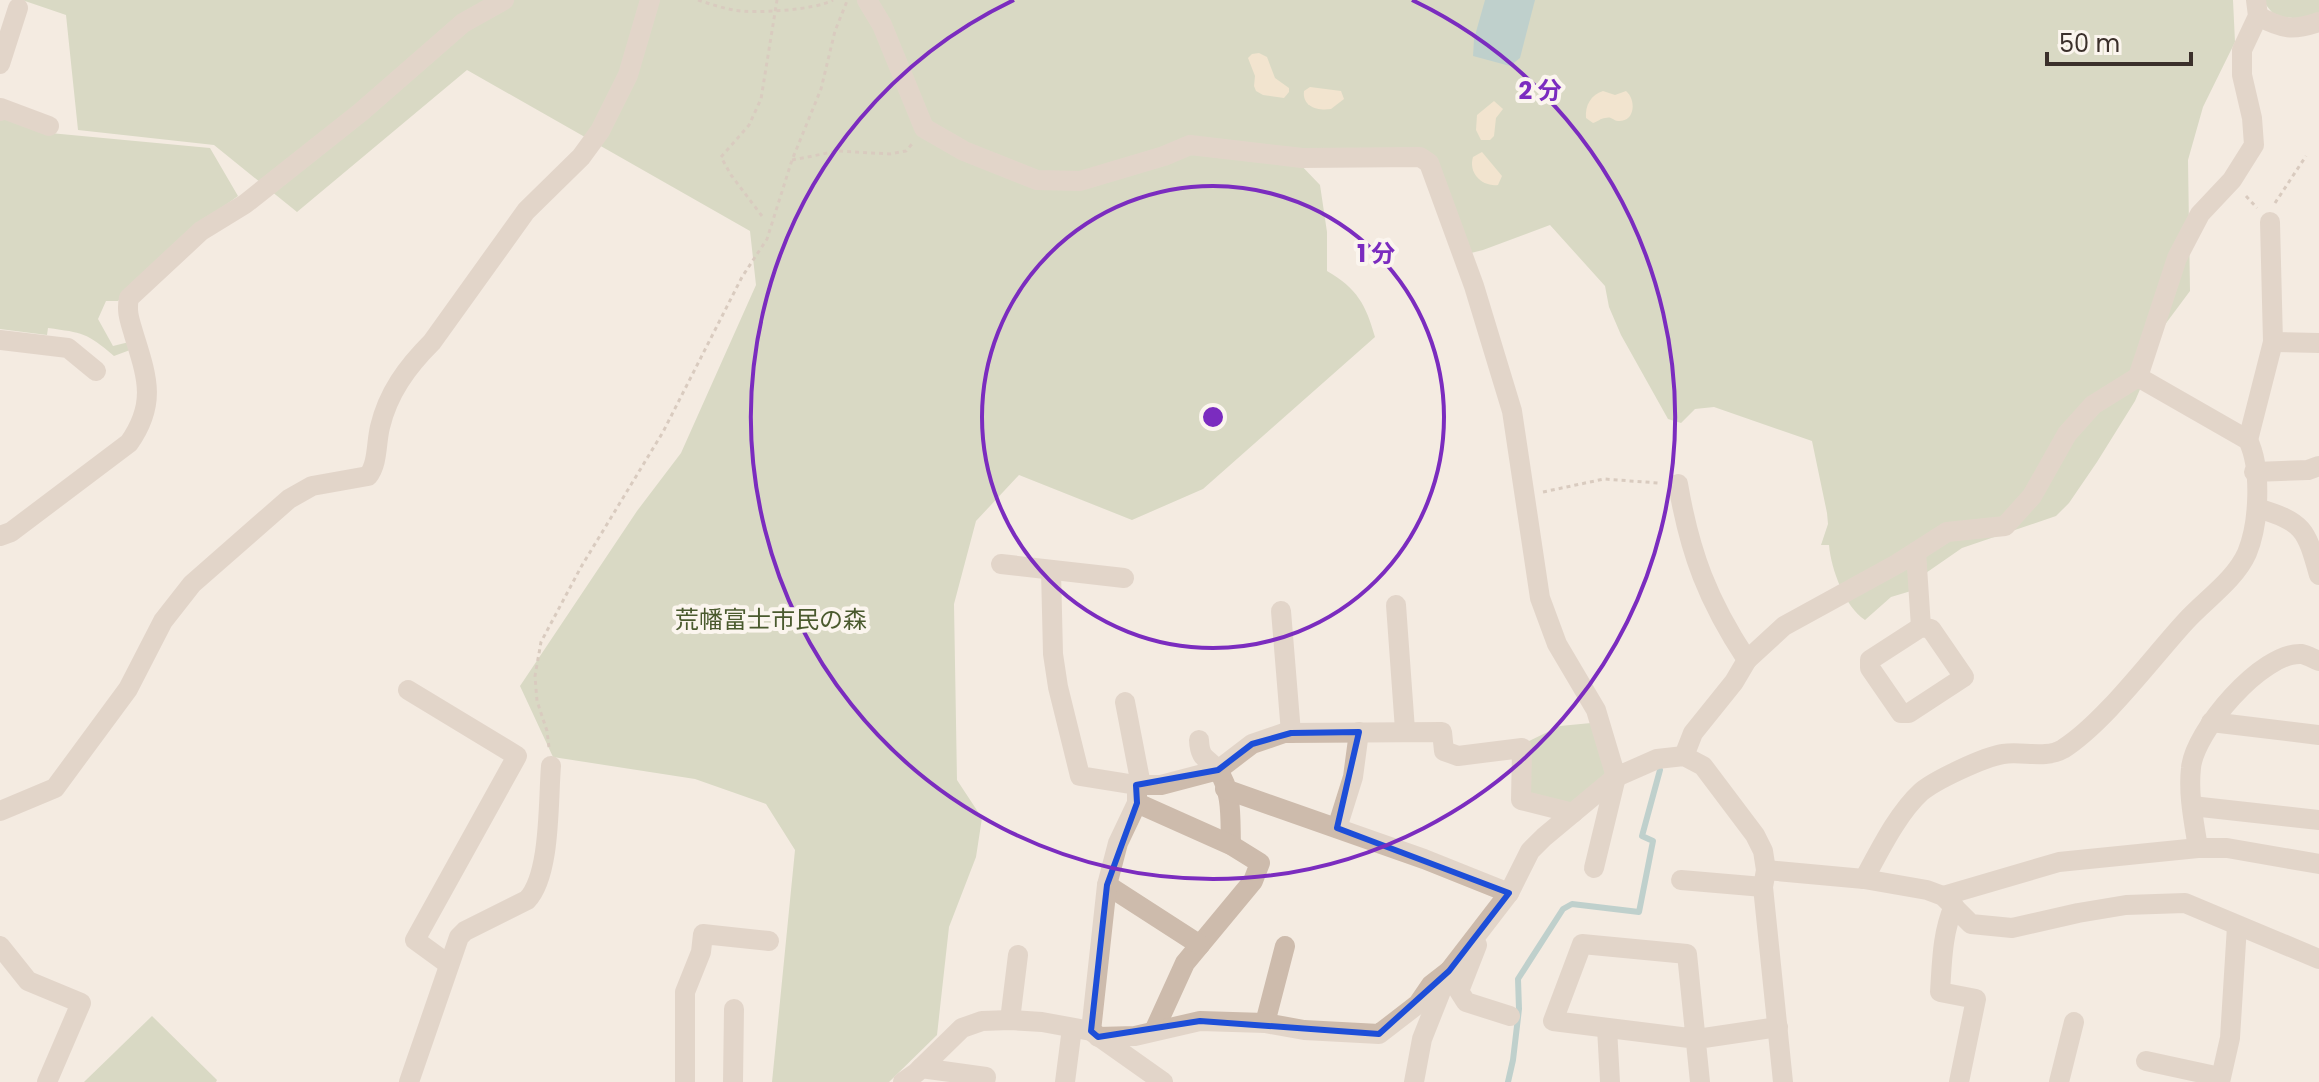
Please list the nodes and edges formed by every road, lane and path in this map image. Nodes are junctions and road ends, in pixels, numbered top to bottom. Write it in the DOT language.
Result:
graph roads {
  1 [pos="504,0"];
  2 [pos="650,0"];
  3 [pos="698,0"];
  4 [pos="777,0"];
  5 [pos="833,0"];
  6 [pos="847,0"];
  7 [pos="867,0"];
  8 [pos="18,8"];
  9 [pos="2257,8"];
  10 [pos="774,9"];
  11 [pos="2319,22"];
  12 [pos="0,64"];
  13 [pos="0,111"];
  14 [pos="49,126"];
  15 [pos="924,128"];
  16 [pos="2306,156"];
  17 [pos="792,160"];
  18 [pos="2232,180"];
  19 [pos="762,216"];
  20 [pos="2270,222"];
  21 [pos="0,340"];
  22 [pos="2273,342"];
  23 [pos="2319,343"];
  24 [pos="96,371"];
  25 [pos="2138,377"];
  26 [pos="2248,440"];
  27 [pos="2319,466"];
  28 [pos="2254,472"];
  29 [pos="1678,484"];
  30 [pos="1525,496"];
  31 [pos="2257,508"];
  32 [pos="0,536"];
  33 [pos="1916,552"];
  34 [pos="1001,564"];
  35 [pos="1051,570"];
  36 [pos="2319,575"];
  37 [pos="1124,578"];
  38 [pos="1396,605"];
  39 [pos="1281,611"];
  40 [pos="1921,627"];
  41 [pos="1747,660"];
  42 [pos="2319,661"];
  43 [pos="408,690"];
  44 [pos="1125,702"];
  45 [pos="2211,722"];
  46 [pos="1405,730"];
  47 [pos="1359,732"];
  48 [pos="1291,733"];
  49 [pos="2319,735"];
  50 [pos="1199,740"];
  51 [pos="1684,756"];
  52 [pos="551,766"];
  53 [pos="1616,777"];
  54 [pos="1222,779"];
  55 [pos="1138,791"];
  56 [pos="2192,806"];
  57 [pos="0,811"];
  58 [pos="1573,813"];
  59 [pos="2319,820"];
  60 [pos="1337,828"];
  61 [pos="1231,845"];
  62 [pos="2198,848"];
  63 [pos="2319,864"];
  64 [pos="1594,868"];
  65 [pos="1764,879"];
  66 [pos="1864,879"];
  67 [pos="1681,880"];
  68 [pos="1107,885"];
  69 [pos="1509,893"];
  70 [pos="1948,901"];
  71 [pos="1485,925"];
  72 [pos="2237,926"];
  73 [pos="769,941"];
  74 [pos="1200,945"];
  75 [pos="0,946"];
  76 [pos="1285,946"];
  77 [pos="1018,955"];
  78 [pos="2319,959"];
  79 [pos="448,964"];
  80 [pos="1449,971"];
  81 [pos="734,1009"];
  82 [pos="1510,1016"];
  83 [pos="1010,1020"];
  84 [pos="2074,1022"];
  85 [pos="1265,1023"];
  86 [pos="1778,1027"];
  87 [pos="1607,1028"];
  88 [pos="1154,1031"];
  89 [pos="1087,1032"];
  90 [pos="1697,1039"];
  91 [pos="2146,1061"];
  92 [pos="921,1068"];
  93 [pos="1154,1078"];
  94 [pos="2220,1080"];
  95 [pos="47,1082"];
  96 [pos="409,1082"];
  97 [pos="685,1082"];
  98 [pos="733,1082"];
  99 [pos="903,1082"];
  100 [pos="985,1082"];
  101 [pos="1065,1082"];
  102 [pos="1414,1082"];
  103 [pos="1610,1082"];
  104 [pos="1700,1082"];
  105 [pos="1783,1082"];
  106 [pos="1959,1082"];
  107 [pos="2059,1082"];
  1 -- 32 [label="street"];
  2 -- 57 [label="street"];
  3 -- 10 [label="path"];
  4 -- 10 [label="path"];
  5 -- 10 [label="path"];
  6 -- 17 [label="path"];
  7 -- 15 [label="street"];
  8 -- 12 [label="street"];
  9 -- 11 [label="street"];
  9 -- 18 [label="street"];
  10 -- 19 [label="path"];
  13 -- 14 [label="street"];
  15 -- 17 [label="path"];
  15 -- 30 [label="street"];
  16 -- 20 [label="path"];
  17 -- 52 [label="path"];
  18 -- 20 [label="path"];
  18 -- 25 [label="street"];
  20 -- 22 [label="street"];
  21 -- 24 [label="street"];
  22 -- 23 [label="street"];
  22 -- 26 [label="street"];
  25 -- 26 [label="street"];
  25 -- 33 [label="street"];
  26 -- 28 [label="street"];
  27 -- 28 [label="street"];
  28 -- 31 [label="street"];
  29 -- 30 [label="path"];
  29 -- 41 [label="street"];
  30 -- 53 [label="street"];
  31 -- 36 [label="street"];
  31 -- 66 [label="street"];
  33 -- 40 [label="street"];
  33 -- 41 [label="street"];
  34 -- 35 [label="street"];
  35 -- 37 [label="street"];
  35 -- 55 [label="street"];
  38 -- 46 [label="street"];
  39 -- 48 [label="street"];
  40 -- 40 [label="street"];
  41 -- 51 [label="street"];
  42 -- 45 [label="street"];
  43 -- 79 [label="street"];
  44 -- 55 [label="street"];
  45 -- 49 [label="street"];
  45 -- 56 [label="street"];
  46 -- 47 [label="street"];
  46 -- 58 [label="street"];
  47 -- 48 [label="street"];
  47 -- 60 [label="street"];
  48 -- 54 [label="street"];
  50 -- 54 [label="street"];
  51 -- 53 [label="street"];
  51 -- 65 [label="street"];
  52 -- 79 [label="street"];
  53 -- 58 [label="street"];
  53 -- 64 [label="street"];
  54 -- 55 [label="street"];
  54 -- 60 [label="street"];
  54 -- 61 [label="street"];
  55 -- 61 [label="street"];
  55 -- 68 [label="street"];
  56 -- 59 [label="street"];
  56 -- 62 [label="street"];
  58 -- 69 [label="street"];
  60 -- 69 [label="street"];
  61 -- 74 [label="street"];
  62 -- 63 [label="street"];
  62 -- 70 [label="street"];
  65 -- 66 [label="street"];
  65 -- 67 [label="street"];
  65 -- 86 [label="street"];
  66 -- 70 [label="street"];
  68 -- 74 [label="street"];
  68 -- 89 [label="street"];
  69 -- 71 [label="street"];
  70 -- 72 [label="street"];
  70 -- 106 [label="street"];
  71 -- 80 [label="street"];
  71 -- 82 [label="street"];
  72 -- 78 [label="street"];
  72 -- 94 [label="street"];
  73 -- 97 [label="street"];
  74 -- 88 [label="street"];
  75 -- 95 [label="street"];
  76 -- 85 [label="street"];
  77 -- 83 [label="street"];
  79 -- 96 [label="street"];
  80 -- 85 [label="street"];
  80 -- 102 [label="street"];
  81 -- 98 [label="street"];
  83 -- 89 [label="street"];
  83 -- 92 [label="street"];
  84 -- 107 [label="street"];
  85 -- 88 [label="street"];
  86 -- 90 [label="street"];
  86 -- 105 [label="street"];
  87 -- 90 [label="street"];
  87 -- 90 [label="street"];
  87 -- 103 [label="street"];
  88 -- 89 [label="street"];
  89 -- 93 [label="street"];
  89 -- 101 [label="street"];
  90 -- 104 [label="street"];
  91 -- 94 [label="street"];
  92 -- 99 [label="street"];
  92 -- 100 [label="street"];
}
